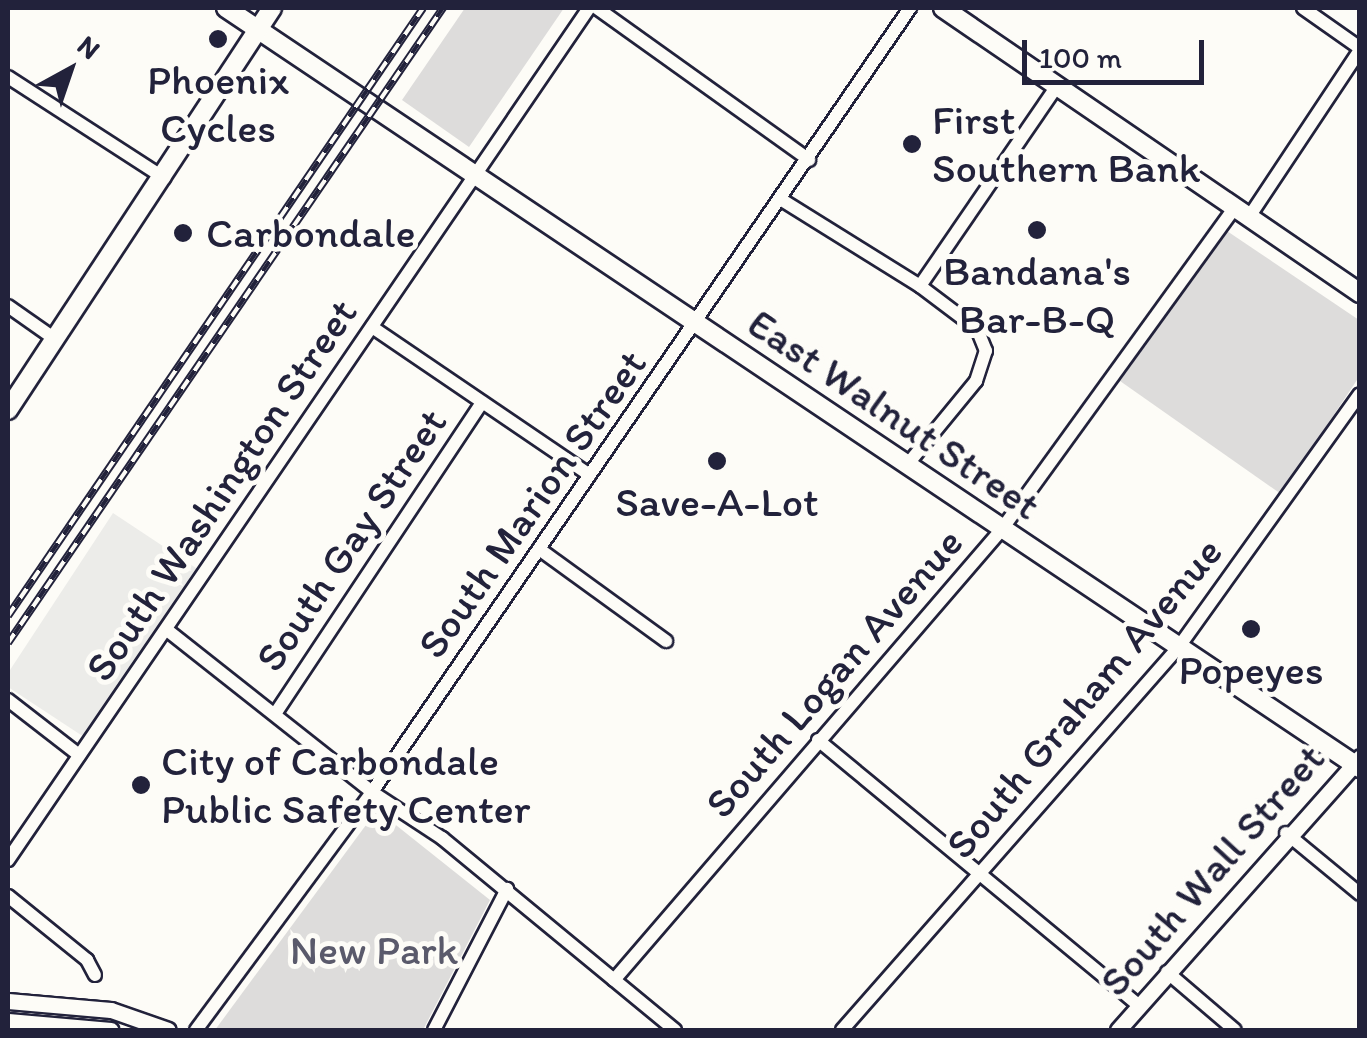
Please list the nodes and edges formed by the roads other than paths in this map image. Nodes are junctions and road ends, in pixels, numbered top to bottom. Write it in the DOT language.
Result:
graph roads {
  1 [pos="226,8"];
  2 [pos="272,8"];
  3 [pos="593,8"];
  4 [pos="910,8"];
  5 [pos="942,8"];
  6 [pos="1302,8"];
  7 [pos="257,28"];
  8 [pos="1360,49"];
  9 [pos="8,78"];
  10 [pos="1057,86"];
  11 [pos="809,160"];
  12 [pos="476,173"];
  13 [pos="164,178"];
  14 [pos="782,200"];
  15 [pos="1242,213"];
  16 [pos="920,286"];
  17 [pos="1360,293"];
  18 [pos="8,306"];
  19 [pos="698,324"];
  20 [pos="372,327"];
  21 [pos="55,339"];
  22 [pos="1360,394"];
  23 [pos="482,402"];
  24 [pos="8,410"];
  25 [pos="907,465"];
  26 [pos="590,475"];
  27 [pos="1002,529"];
  28 [pos="539,549"];
  29 [pos="166,630"];
  30 [pos="666,641"];
  31 [pos="1178,648"];
  32 [pos="8,700"];
  33 [pos="276,714"];
  34 [pos="818,740"];
  35 [pos="79,755"];
  36 [pos="1358,763"];
  37 [pos="372,792"];
  38 [pos="1286,832"];
  39 [pos="8,860"];
  40 [pos="978,876"];
  41 [pos="506,889"];
  42 [pos="1360,894"];
  43 [pos="8,896"];
  44 [pos="1167,972"];
  45 [pos="95,975"];
  46 [pos="614,980"];
  47 [pos="8,1001"];
  48 [pos="1139,1006"];
  49 [pos="8,1021"];
  50 [pos="111,1030"];
  51 [pos="168,1030"];
  52 [pos="196,1030"];
  53 [pos="434,1030"];
  54 [pos="673,1030"];
  55 [pos="842,1030"];
  56 [pos="1118,1030"];
  57 [pos="1235,1030"];
  1 -- 7 [label="highway, East Walnut Street"];
  2 -- 7 [label="highway"];
  3 -- 11 [label="street"];
  3 -- 12 [label="street, South Washington Street"];
  4 -- 11 [label="street, South Marion Street"];
  5 -- 10 [label="highway"];
  6 -- 8 [label="street"];
  7 -- 12 [label="highway, East Walnut Street"];
  7 -- 13 [label="highway"];
  8 -- 15 [label="street, South Logan Avenue"];
  9 -- 13 [label="street"];
  10 -- 15 [label="highway"];
  10 -- 16 [label="street"];
  11 -- 14 [label="street, South Marion Street"];
  12 -- 19 [label="highway, East Walnut Street"];
  12 -- 20 [label="street, South Washington Street"];
  13 -- 21 [label="highway"];
  14 -- 16 [label="street"];
  14 -- 19 [label="street, South Marion Street"];
  15 -- 17 [label="highway"];
  15 -- 27 [label="street, South Logan Avenue"];
  16 -- 25 [label="street"];
  18 -- 21 [label="street"];
  19 -- 25 [label="highway, East Walnut Street"];
  19 -- 26 [label="street, South Marion Street"];
  20 -- 23 [label="street"];
  20 -- 29 [label="street, South Washington Street"];
  21 -- 24 [label="highway"];
  22 -- 31 [label="street, South Graham Avenue"];
  23 -- 26 [label="street"];
  23 -- 33 [label="street, South Gay Street"];
  25 -- 27 [label="highway, East Walnut Street"];
  26 -- 28 [label="street, South Marion Street"];
  27 -- 31 [label="highway, East Walnut Street"];
  27 -- 34 [label="street, South Logan Avenue"];
  28 -- 30 [label="street"];
  28 -- 37 [label="street, South Marion Street"];
  29 -- 33 [label="street"];
  29 -- 35 [label="street, South Washington Street"];
  31 -- 36 [label="highway, East Walnut Street"];
  31 -- 40 [label="street, South Graham Avenue"];
  32 -- 35 [label="street"];
  33 -- 37 [label="street"];
  34 -- 40 [label="street"];
  34 -- 46 [label="street, South Logan Avenue"];
  35 -- 39 [label="street, South Washington Street"];
  36 -- 38 [label="main road, South Wall Street"];
  37 -- 41 [label="street"];
  37 -- 52 [label="street, South Marion Street"];
  38 -- 42 [label="street"];
  38 -- 44 [label="main road, South Wall Street"];
  40 -- 48 [label="street"];
  40 -- 55 [label="street, South Graham Avenue"];
  41 -- 46 [label="street"];
  41 -- 53 [label="street"];
  43 -- 45 [label="street"];
  44 -- 48 [label="main road, South Wall Street"];
  44 -- 57 [label="street"];
  46 -- 54 [label="street"];
  47 -- 51 [label="main road"];
  48 -- 56 [label="main road, South Wall Street"];
  49 -- 50 [label="main road"];
}
